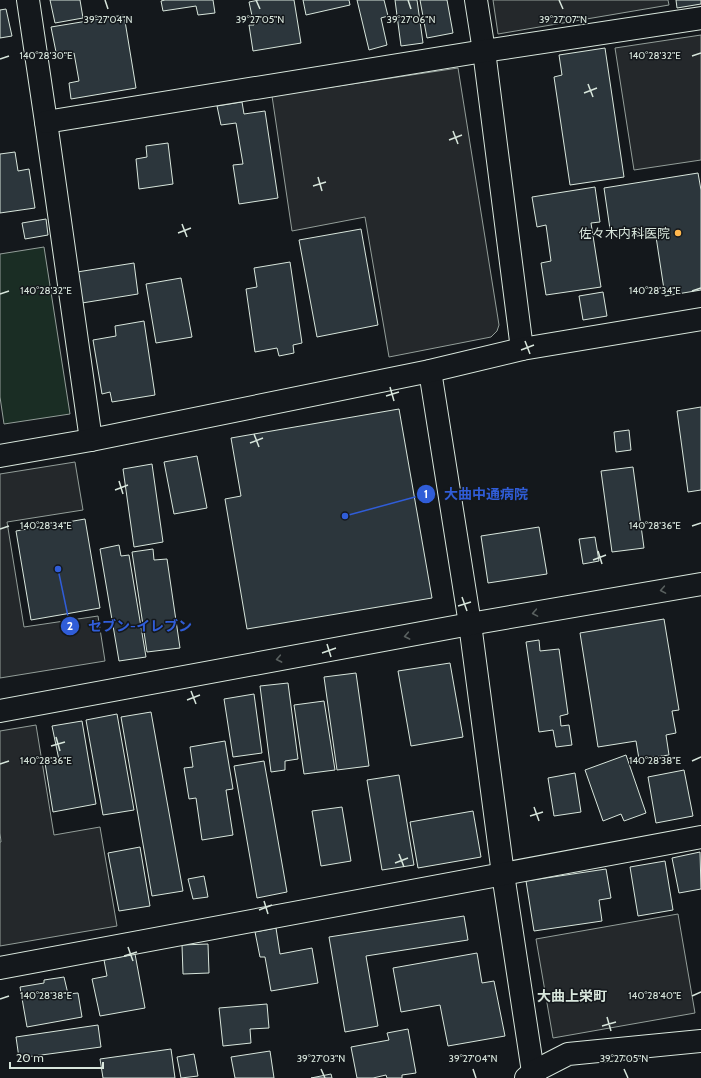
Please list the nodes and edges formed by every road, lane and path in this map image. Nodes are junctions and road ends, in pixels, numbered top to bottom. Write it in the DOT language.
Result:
graph roads {
  1 [pos="28,0"];
  2 [pos="476,0"];
  3 [pos="701,18"];
  4 [pos="484,51"];
  5 [pos="46,122"];
  6 [pos="701,319"];
  7 [pos="522,350"];
  8 [pos="430,372"];
  9 [pos="91,440"];
  10 [pos="0,456"];
  11 [pos="701,584"];
  12 [pos="470,624"];
  13 [pos="0,711"];
  14 [pos="701,837"];
  15 [pos="503,874"];
  16 [pos="0,968"];
  17 [pos="701,1041"];
  18 [pos="531,1076"];
  1 -- 5 [label="street"];
  2 -- 4 [label="street"];
  3 -- 4 [label="street"];
  4 -- 5 [label="street"];
  4 -- 7 [label="street"];
  5 -- 9 [label="street"];
  6 -- 7 [label="street"];
  7 -- 8 [label="street"];
  8 -- 9 [label="street"];
  8 -- 12 [label="street"];
  9 -- 10 [label="street"];
  11 -- 12 [label="street, one-way"];
  12 -- 13 [label="street, one-way"];
  12 -- 15 [label="street"];
  14 -- 15 [label="street"];
  15 -- 16 [label="street"];
  15 -- 18 [label="street"];
  17 -- 18 [label="street"];
}
